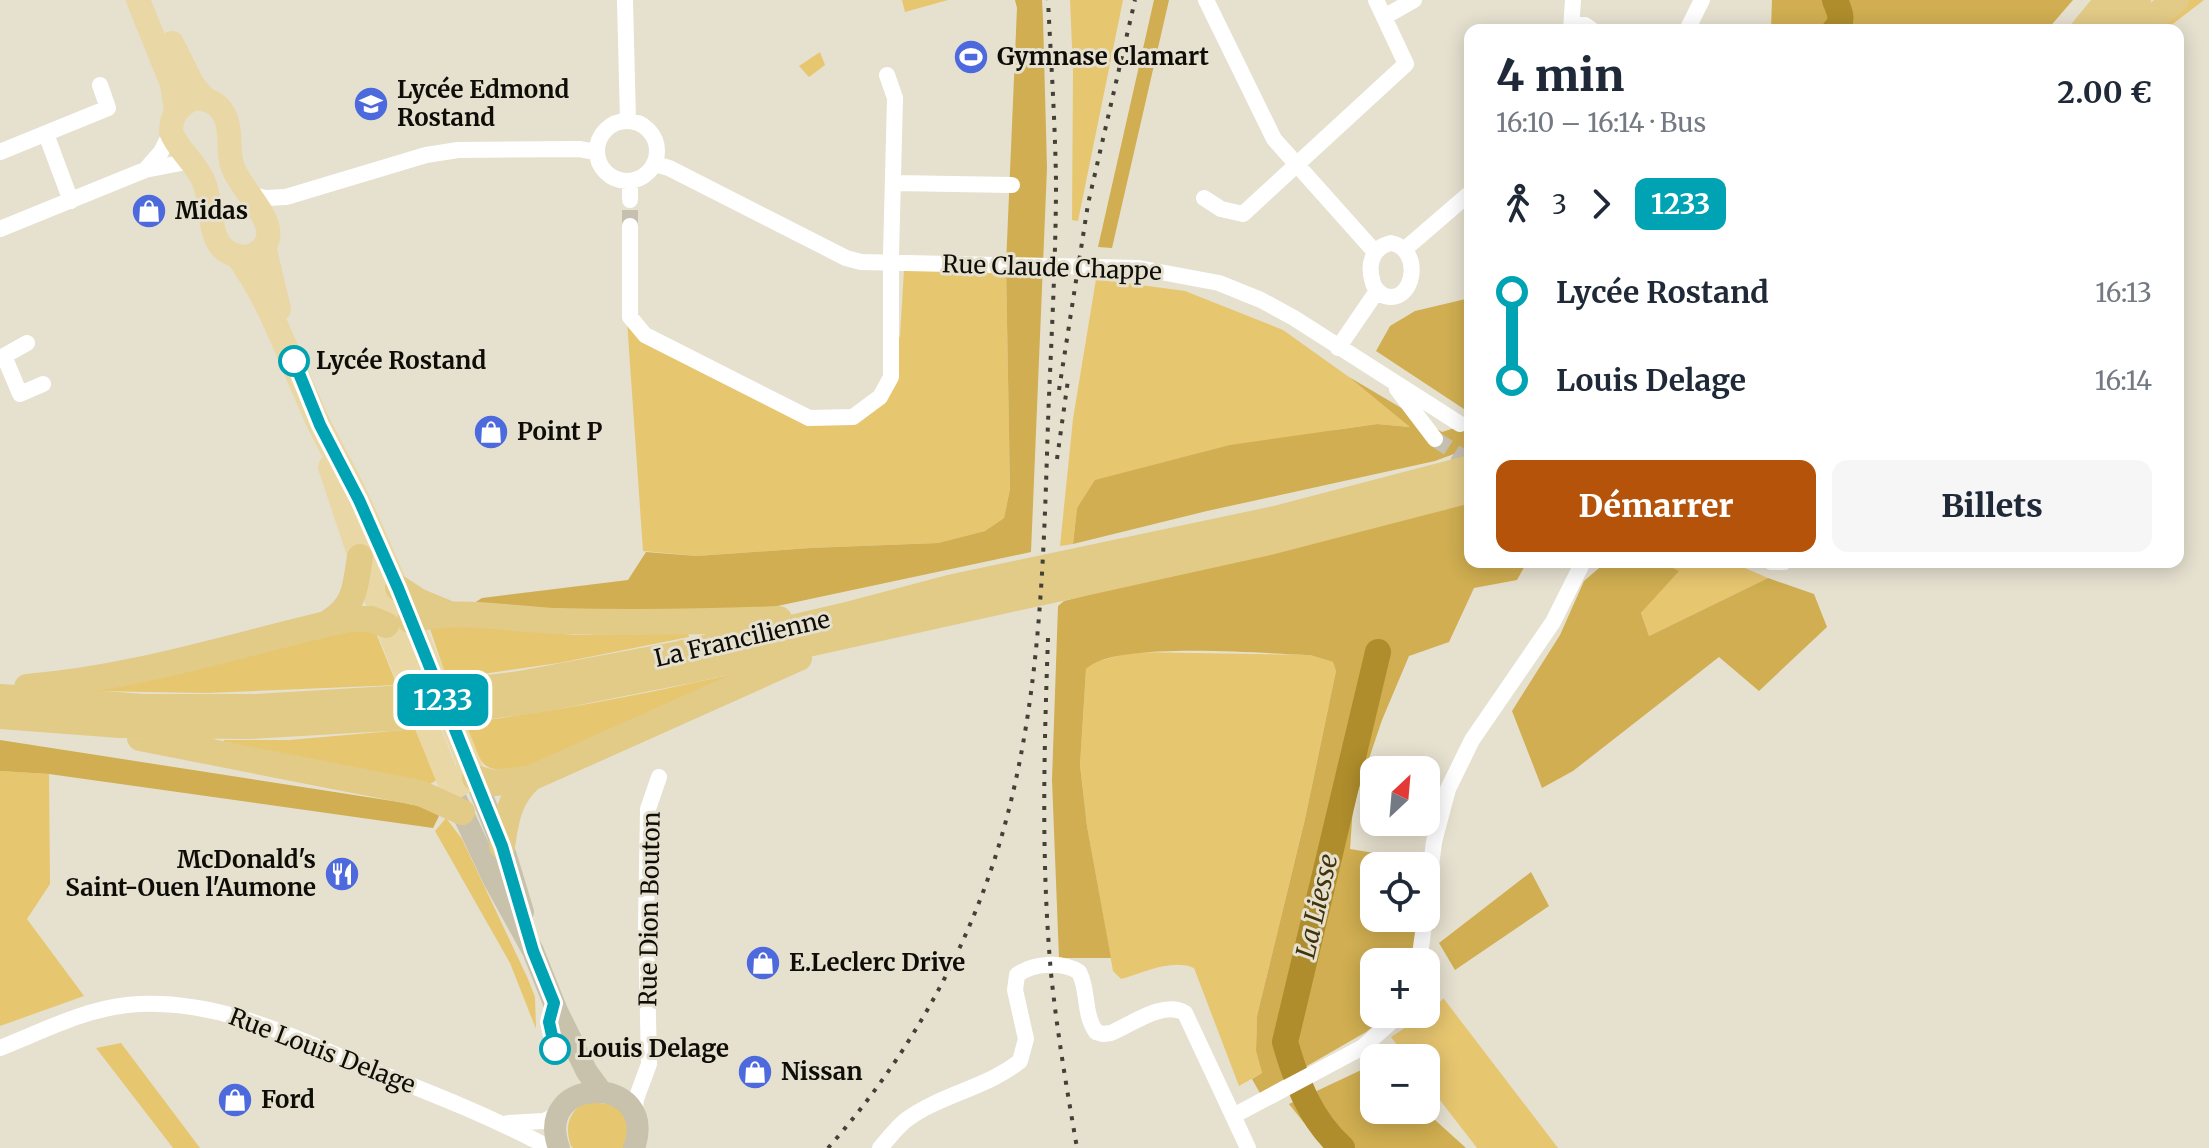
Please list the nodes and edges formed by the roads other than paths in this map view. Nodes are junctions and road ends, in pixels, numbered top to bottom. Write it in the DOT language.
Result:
graph roads {
  1 [pos="138,0"];
  2 [pos="154,0"];
  3 [pos="625,0"];
  4 [pos="1206,0"];
  5 [pos="1376,0"];
  6 [pos="1414,0"];
  7 [pos="1573,0"];
  8 [pos="1702,0"];
  9 [pos="2108,0"];
  10 [pos="2138,0"];
  11 [pos="2176,0"];
  12 [pos="1384,17"];
  13 [pos="1572,24"];
  14 [pos="1690,24"];
  15 [pos="2088,24"];
  16 [pos="2116,24"];
  17 [pos="2144,24"];
  18 [pos="887,75"];
  19 [pos="100,85"];
  20 [pos="205,99"];
  21 [pos="628,121"];
  22 [pos="174,122"];
  23 [pos="46,134"];
  24 [pos="0,152"];
  25 [pos="596,152"];
  26 [pos="191,161"];
  27 [pos="655,164"];
  28 [pos="1295,166"];
  29 [pos="145,170"];
  30 [pos="630,181"];
  31 [pos="895,183"];
  32 [pos="1012,185"];
  33 [pos="247,194"];
  34 [pos="286,197"];
  35 [pos="1204,198"];
  36 [pos="1464,198"];
  37 [pos="630,200"];
  38 [pos="71,201"];
  39 [pos="630,226"];
  40 [pos="0,229"];
  41 [pos="266,236"];
  42 [pos="1405,249"];
  43 [pos="1375,252"];
  44 [pos="238,257"];
  45 [pos="891,262"];
  46 [pos="1377,291"];
  47 [pos="27,343"];
  48 [pos="1338,348"];
  49 [pos="2,357"];
  50 [pos="292,358"];
  51 [pos="1391,381"];
  52 [pos="43,384"];
  53 [pos="1460,424"];
  54 [pos="320,425"];
  55 [pos="1435,439"];
  56 [pos="1464,470"];
  57 [pos="1464,492"];
  58 [pos="360,557"];
  59 [pos="1580,568"];
  60 [pos="1059,576"];
  61 [pos="398,588"];
  62 [pos="447,613"];
  63 [pos="850,624"];
  64 [pos="325,625"];
  65 [pos="406,642"];
  66 [pos="0,689"];
  67 [pos="0,697"];
  68 [pos="0,716"];
  69 [pos="43,720"];
  70 [pos="457,770"];
  71 [pos="659,777"];
  72 [pos="531,778"];
  73 [pos="502,846"];
  74 [pos="1433,852"];
  75 [pos="533,951"];
  76 [pos="557,1011"];
  77 [pos="1384,1028"];
  78 [pos="0,1048"];
  79 [pos="640,1089"];
  80 [pos="608,1093"];
  81 [pos="565,1107"];
  82 [pos="634,1116"];
  83 [pos="1233,1116"];
  84 [pos="502,1122"];
  85 [pos="550,1148"];
  86 [pos="559,1148"];
  87 [pos="634,1148"];
  88 [pos="880,1148"];
  89 [pos="1248,1148"];
  1 -- 22 [label="main road"];
  2 -- 20 [label="main road"];
  3 -- 21 [label="street"];
  4 -- 28 [label="street"];
  5 -- 12 [label="street"];
  6 -- 12 [label="street"];
  7 -- 13 [label="street"];
  8 -- 14 [label="street"];
  9 -- 15 [label="highway"];
  10 -- 16 [label="highway"];
  11 -- 17 [label="highway"];
  12 -- 28 [label="street"];
  18 -- 31 [label="street"];
  19 -- 23 [label="street"];
  20 -- 22 [label="main road"];
  20 -- 33 [label="main road"];
  21 -- 25 [label="street"];
  21 -- 27 [label="street"];
  22 -- 26 [label="main road"];
  22 -- 29 [label="street"];
  23 -- 24 [label="street"];
  23 -- 38 [label="street"];
  25 -- 30 [label="street"];
  25 -- 34 [label="street"];
  26 -- 29 [label="street"];
  26 -- 44 [label="main road"];
  27 -- 30 [label="street"];
  27 -- 45 [label="street, Rue Claude Chappe"];
  28 -- 35 [label="street"];
  28 -- 43 [label="street"];
  29 -- 38 [label="street"];
  30 -- 37 [label="street"];
  31 -- 32 [label="street"];
  31 -- 45 [label="street"];
  33 -- 34 [label="street"];
  33 -- 41 [label="main road"];
  34 -- 41 [label="street"];
  36 -- 42 [label="street"];
  38 -- 40 [label="street"];
  39 -- 45 [label="street"];
  41 -- 44 [label="main road"];
  41 -- 50 [label="main road"];
  42 -- 43 [label="street"];
  42 -- 46 [label="street"];
  43 -- 46 [label="street"];
  44 -- 50 [label="main road"];
  45 -- 48 [label="street, Rue Claude Chappe"];
  46 -- 48 [label="street"];
  47 -- 49 [label="street"];
  48 -- 51 [label="street, Rue Claude Chappe"];
  49 -- 52 [label="street"];
  50 -- 54 [label="main road"];
  51 -- 53 [label="street, Rue Claude Chappe"];
  51 -- 55 [label="street"];
  54 -- 58 [label="main road"];
  54 -- 61 [label="main road"];
  56 -- 60 [label="highway, La Francilienne"];
  57 -- 60 [label="highway, La Francilienne"];
  58 -- 64 [label="highway"];
  58 -- 65 [label="main road"];
  59 -- 74 [label="street"];
  60 -- 63 [label="highway, La Francilienne"];
  61 -- 62 [label="highway"];
  61 -- 65 [label="main road"];
  62 -- 63 [label="highway"];
  62 -- 65 [label="highway"];
  63 -- 67 [label="highway, La Francilienne"];
  63 -- 69 [label="highway, La Francilienne"];
  63 -- 72 [label="highway"];
  64 -- 65 [label="highway"];
  64 -- 66 [label="highway"];
  65 -- 70 [label="main road"];
  65 -- 70 [label="main road"];
  68 -- 69 [label="highway, La Francilienne"];
  69 -- 70 [label="highway"];
  70 -- 72 [label="highway"];
  70 -- 73 [label="main road"];
  70 -- 75 [label="main road"];
  71 -- 79 [label="street, Rue Dion Bouton"];
  72 -- 73 [label="highway"];
  73 -- 75 [label="main road"];
  75 -- 76 [label="main road"];
  76 -- 80 [label="main road"];
  76 -- 81 [label="main road"];
  77 -- 83 [label="street"];
  78 -- 84 [label="street, Rue Louis Delage"];
  79 -- 80 [label="street"];
  79 -- 82 [label="street, Rue Dion Bouton"];
  80 -- 81 [label="main road"];
  80 -- 82 [label="main road"];
  81 -- 84 [label="street"];
  81 -- 86 [label="main road"];
  82 -- 87 [label="main road"];
  83 -- 88 [label="street"];
  83 -- 89 [label="street"];
  84 -- 85 [label="street, Rue Louis Delage"];
}
